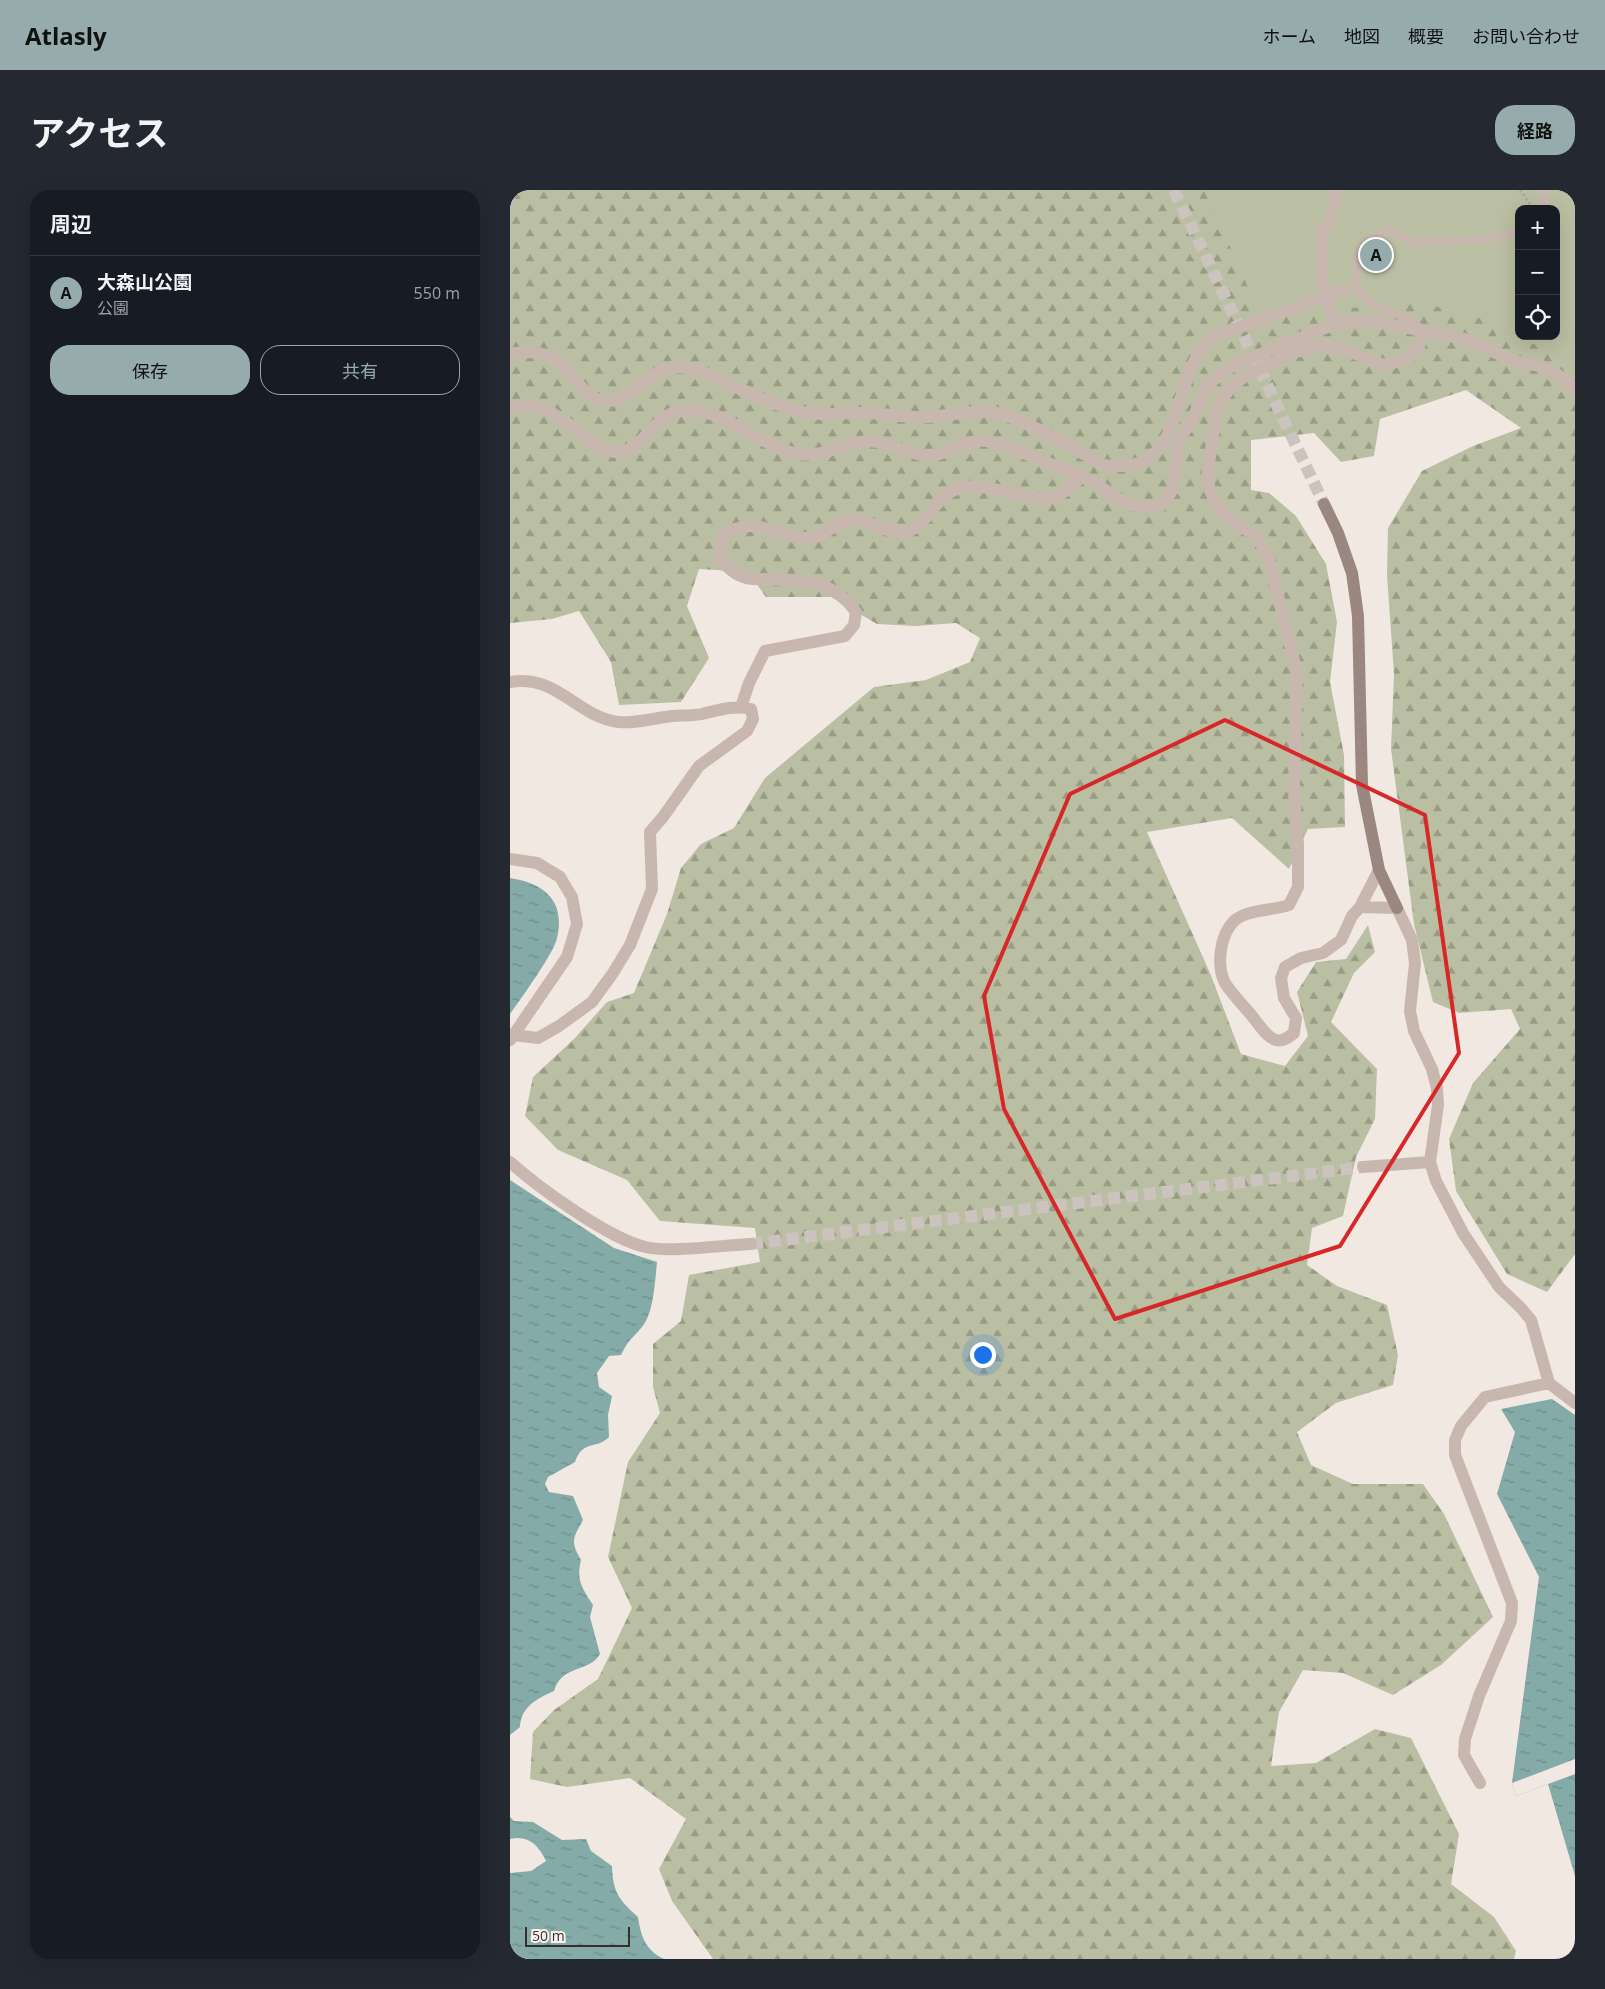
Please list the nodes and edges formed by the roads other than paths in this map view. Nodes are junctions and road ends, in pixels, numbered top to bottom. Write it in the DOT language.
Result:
graph roads {
  1 [pos="1336,190"];
  2 [pos="1547,190"];
  3 [pos="1543,205"];
  4 [pos="1515,232"];
  5 [pos="1351,286"];
  6 [pos="1335,324"];
  7 [pos="1423,331"];
  8 [pos="1313,332"];
  9 [pos="1317,346"];
  10 [pos="510,354"];
  11 [pos="1575,391"];
  12 [pos="510,409"];
  13 [pos="1083,476"];
  14 [pos="1324,504"];
  15 [pos="510,682"];
  16 [pos="741,706"];
  17 [pos="510,859"];
  18 [pos="1379,870"];
  19 [pos="1360,907"];
  20 [pos="1397,908"];
  21 [pos="512,1037"];
  22 [pos="510,1162"];
  23 [pos="1430,1162"];
  24 [pos="1363,1167"];
  25 [pos="752,1244"];
  26 [pos="1549,1383"];
  27 [pos="1575,1403"];
  28 [pos="1480,1783"];
  1 -- 6 [label="street"];
  2 -- 3 [label="lane"];
  4 -- 5 [label="lane"];
  5 -- 7 [label="lane"];
  5 -- 10 [label="street, bridge"];
  6 -- 7 [label="street"];
  6 -- 8 [label="street"];
  7 -- 9 [label="street"];
  7 -- 11 [label="street"];
  8 -- 9 [label="street"];
  8 -- 13 [label="street"];
  9 -- 19 [label="street"];
  12 -- 13 [label="street"];
  13 -- 16 [label="street"];
  14 -- 18 [label="street"];
  15 -- 16 [label="street"];
  16 -- 21 [label="street"];
  17 -- 21 [label="street"];
  18 -- 19 [label="street"];
  18 -- 20 [label="street"];
  19 -- 20 [label="street"];
  20 -- 23 [label="street"];
  22 -- 25 [label="street"];
  23 -- 24 [label="street"];
  23 -- 26 [label="street"];
  26 -- 27 [label="street"];
  26 -- 28 [label="street"];
}
